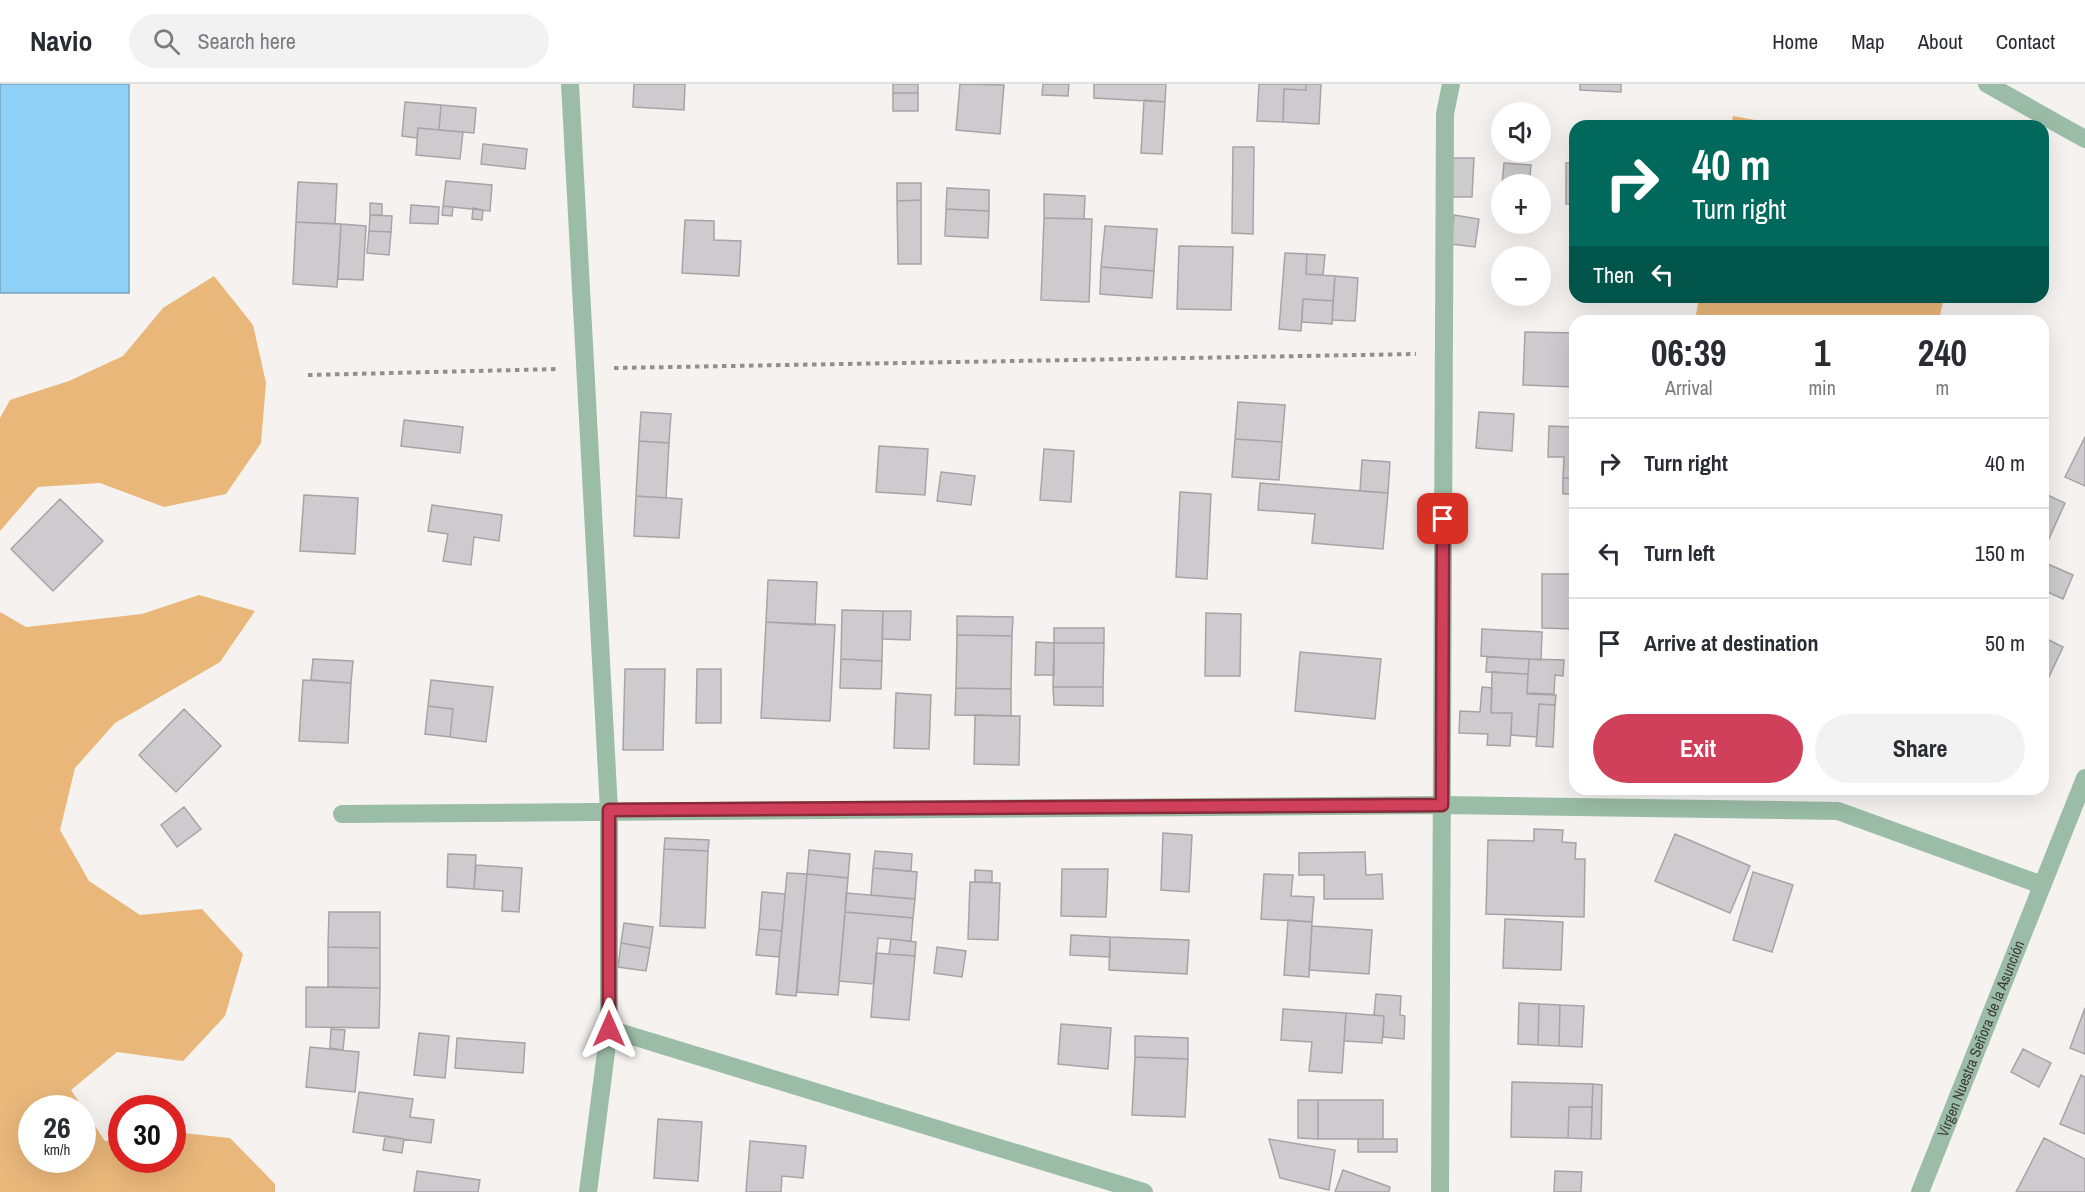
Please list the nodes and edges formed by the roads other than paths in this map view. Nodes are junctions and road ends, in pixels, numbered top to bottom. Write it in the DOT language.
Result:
graph roads {
  1 [pos="570,84"];
  2 [pos="1451,84"];
  3 [pos="1987,84"];
  4 [pos="2085,139"];
  5 [pos="2085,778"];
  6 [pos="1442,805"];
  7 [pos="609,810"];
  8 [pos="342,814"];
  9 [pos="2042,885"];
  10 [pos="609,1029"];
  11 [pos="588,1192"];
  12 [pos="1144,1192"];
  13 [pos="1440,1192"];
  14 [pos="1920,1192"];
  1 -- 7 [label="street"];
  2 -- 6 [label="street"];
  3 -- 4 [label="street"];
  5 -- 9 [label="street, Virgen Nuestra Señora de la Asunción"];
  6 -- 7 [label="street"];
  6 -- 9 [label="street"];
  6 -- 13 [label="street"];
  7 -- 8 [label="street"];
  7 -- 10 [label="street"];
  9 -- 14 [label="street, Virgen Nuestra Señora de la Asunción"];
  10 -- 11 [label="street"];
  10 -- 12 [label="street"];
}
